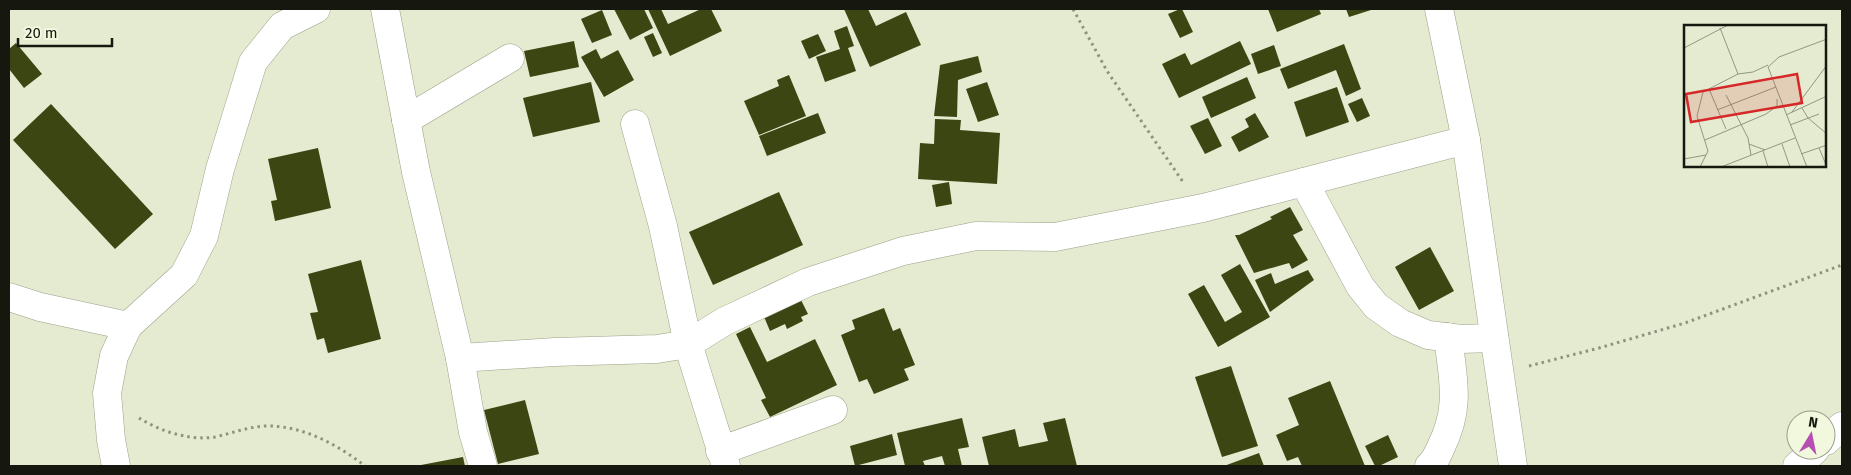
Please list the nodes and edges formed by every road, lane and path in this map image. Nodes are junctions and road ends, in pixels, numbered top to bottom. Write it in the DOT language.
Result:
graph roads {
  1 [pos="316,9"];
  2 [pos="385,9"];
  3 [pos="1073,9"];
  4 [pos="1439,9"];
  5 [pos="510,58"];
  6 [pos="406,120"];
  7 [pos="635,124"];
  8 [pos="1466,140"];
  9 [pos="1304,182"];
  10 [pos="1203,208"];
  11 [pos="1842,265"];
  12 [pos="9,297"];
  13 [pos="128,326"];
  14 [pos="1448,337"];
  15 [pos="1494,338"];
  16 [pos="688,344"];
  17 [pos="460,358"];
  18 [pos="1500,374"];
  19 [pos="107,392"];
  20 [pos="833,410"];
  21 [pos="723,459"];
  22 [pos="116,466"];
  23 [pos="365,466"];
  24 [pos="483,466"];
  25 [pos="1429,466"];
  26 [pos="1513,466"];
  1 -- 13 [label="street"];
  2 -- 6 [label="street"];
  3 -- 10 [label="path"];
  4 -- 8 [label="street"];
  5 -- 6 [label="street"];
  6 -- 17 [label="street"];
  7 -- 16 [label="street"];
  8 -- 9 [label="street"];
  8 -- 15 [label="street"];
  9 -- 10 [label="street"];
  9 -- 14 [label="street"];
  10 -- 16 [label="street"];
  11 -- 18 [label="path"];
  12 -- 13 [label="street"];
  13 -- 19 [label="street"];
  14 -- 15 [label="street"];
  14 -- 25 [label="street"];
  15 -- 18 [label="street"];
  16 -- 17 [label="street"];
  16 -- 21 [label="street"];
  17 -- 24 [label="street"];
  18 -- 26 [label="street"];
  19 -- 22 [label="street"];
  19 -- 23 [label="path"];
  20 -- 21 [label="street"];
}
